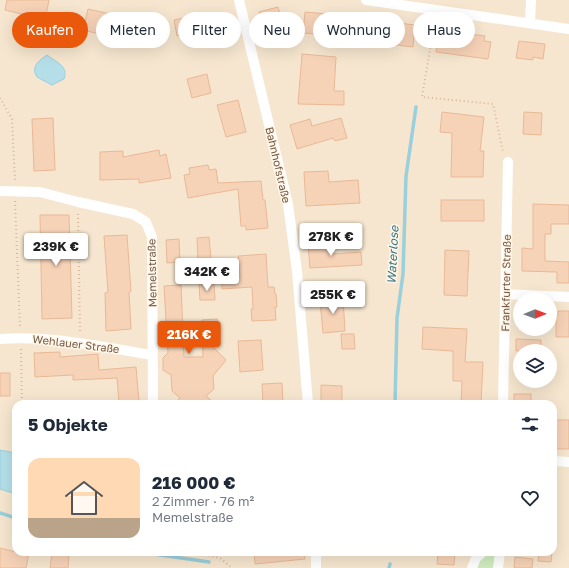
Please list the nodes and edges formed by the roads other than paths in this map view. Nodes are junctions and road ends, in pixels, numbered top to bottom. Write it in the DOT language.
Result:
graph roads {
  1 [pos="239,0"];
  2 [pos="366,0"];
  3 [pos="531,0"];
  4 [pos="530,23"];
  5 [pos="569,29"];
  6 [pos="508,162"];
  7 [pos="0,191"];
  8 [pos="505,294"];
  9 [pos="569,297"];
  10 [pos="0,338"];
  11 [pos="152,355"];
  12 [pos="153,400"];
  13 [pos="308,400"];
  14 [pos="503,400"];
  15 [pos="557,461"];
  16 [pos="569,462"];
  17 [pos="316,556"];
  18 [pos="478,556"];
  19 [pos="500,556"];
  20 [pos="316,568"];
  21 [pos="472,568"];
  22 [pos="498,568"];
  1 -- 13 [label="street, Bahnhofstraße"];
  2 -- 4 [label="street"];
  3 -- 4 [label="street"];
  4 -- 5 [label="street"];
  6 -- 8 [label="street, Frankfurter Straße"];
  7 -- 11 [label="street, Memelstraße"];
  8 -- 9 [label="street"];
  8 -- 14 [label="street, Frankfurter Straße"];
  10 -- 11 [label="street, Wehlauer Straße"];
  11 -- 12 [label="street, Memelstraße"];
  15 -- 16 [label="street"];
  17 -- 20 [label="street"];
  18 -- 21 [label="street"];
  19 -- 22 [label="street"];
}
